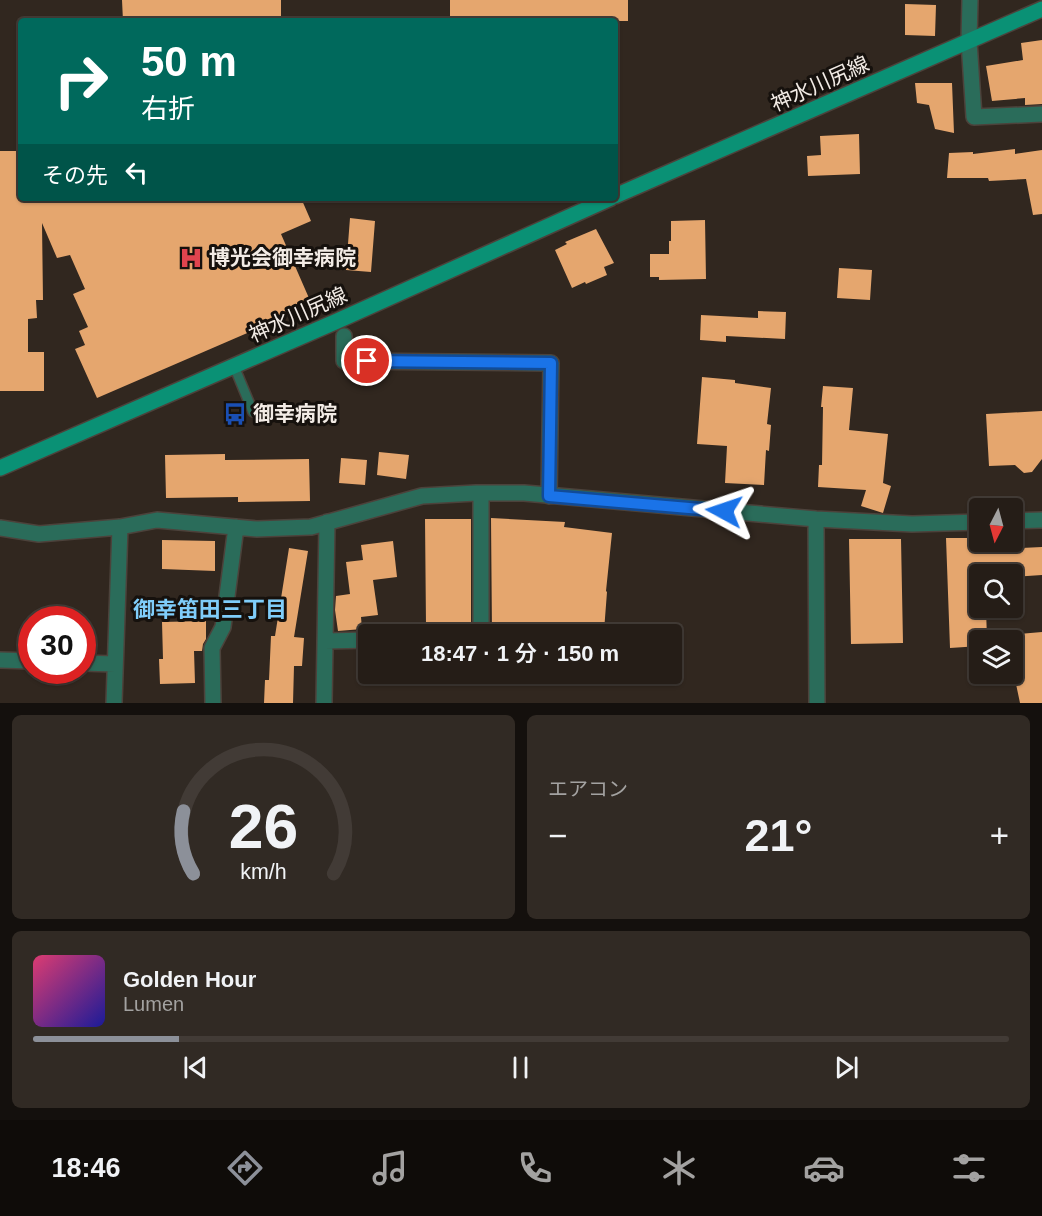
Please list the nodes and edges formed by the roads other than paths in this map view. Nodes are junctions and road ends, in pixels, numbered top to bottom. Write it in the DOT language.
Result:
graph roads {
  1 [pos="970,0"];
  2 [pos="1042,9"];
  3 [pos="969,41"];
  4 [pos="1042,114"];
  5 [pos="618,195"];
  6 [pos="604,201"];
  7 [pos="344,336"];
  8 [pos="234,366"];
  9 [pos="253,412"];
  10 [pos="0,468"];
  11 [pos="481,493"];
  12 [pos="549,496"];
  13 [pos="816,519"];
  14 [pos="1042,520"];
  15 [pos="1023,521"];
  16 [pos="327,522"];
  17 [pos="969,522"];
  18 [pos="120,527"];
  19 [pos="236,527"];
  20 [pos="0,528"];
  21 [pos="481,624"];
  22 [pos="358,640"];
  23 [pos="325,641"];
  24 [pos="0,660"];
  25 [pos="18,661"];
  26 [pos="96,663"];
  27 [pos="115,664"];
  28 [pos="114,703"];
  29 [pos="213,703"];
  30 [pos="324,703"];
  31 [pos="817,703"];
  1 -- 3 [label="street"];
  2 -- 3 [label="main road, 神水川尻線"];
  3 -- 4 [label="street"];
  3 -- 5 [label="main road, 神水川尻線"];
  6 -- 8 [label="main road, 神水川尻線"];
  7 -- 12 [label="street"];
  8 -- 9 [label="lane"];
  8 -- 10 [label="main road, 神水川尻線"];
  11 -- 12 [label="street"];
  11 -- 16 [label="street"];
  11 -- 21 [label="street"];
  12 -- 13 [label="street"];
  13 -- 17 [label="street"];
  13 -- 31 [label="street"];
  14 -- 15 [label="street"];
  16 -- 19 [label="street"];
  16 -- 23 [label="street"];
  18 -- 19 [label="street"];
  18 -- 20 [label="street"];
  18 -- 27 [label="street"];
  19 -- 29 [label="street"];
  22 -- 23 [label="street"];
  23 -- 30 [label="street"];
  24 -- 25 [label="street"];
  26 -- 27 [label="street"];
  27 -- 28 [label="street"];
}
